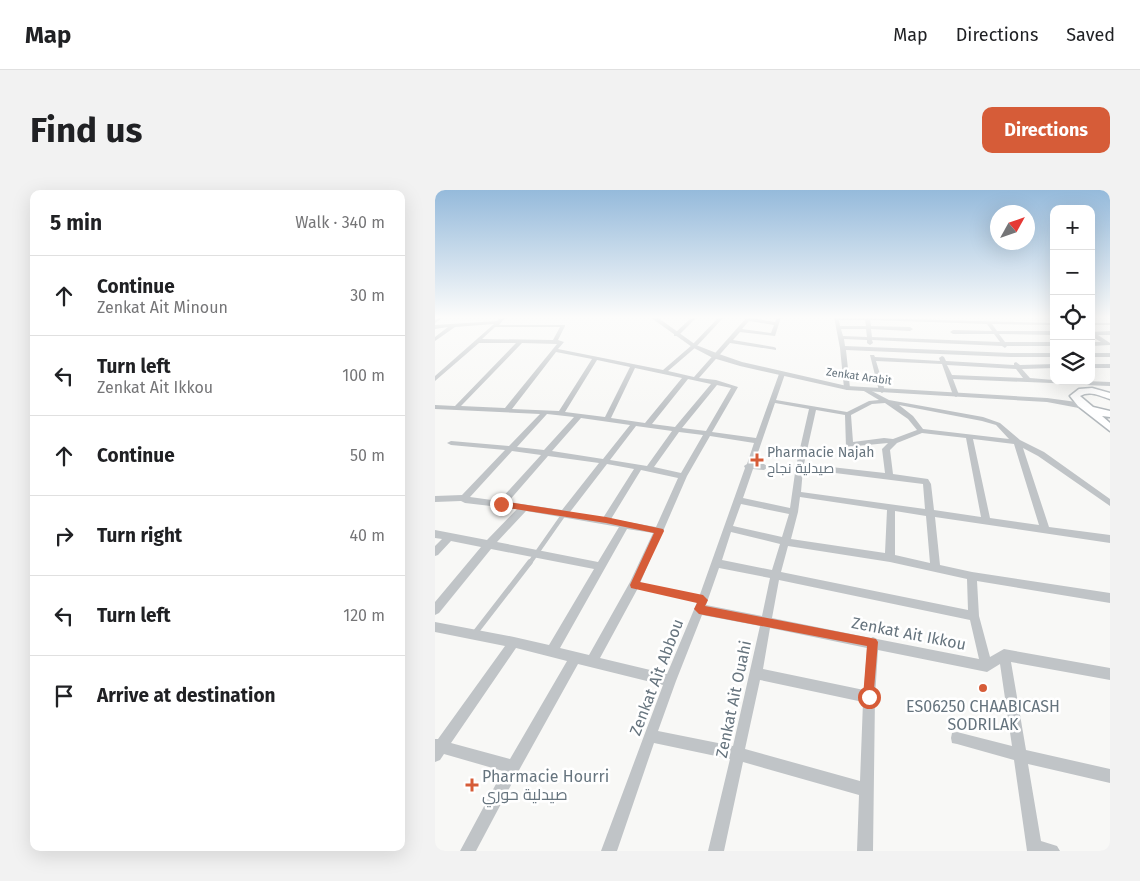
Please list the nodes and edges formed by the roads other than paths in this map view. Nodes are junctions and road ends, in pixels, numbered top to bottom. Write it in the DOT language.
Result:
graph roads {
  1 [pos="470,348"];
  2 [pos="514,348"];
  3 [pos="692,348"];
  4 [pos="698,348"];
  5 [pos="724,348"];
  6 [pos="766,348"];
  7 [pos="843,348"];
  8 [pos="871,348"];
  9 [pos="937,348"];
  10 [pos="1006,348"];
  11 [pos="773,349"];
  12 [pos="555,350"];
  13 [pos="939,352"];
  14 [pos="1050,354"];
  15 [pos="1095,355"];
  16 [pos="1109,355"];
  17 [pos="716,356"];
  18 [pos="1011,356"];
  19 [pos="595,358"];
  20 [pos="873,359"];
  21 [pos="944,363"];
  22 [pos="633,366"];
  23 [pos="1050,366"];
  24 [pos="1095,366"];
  25 [pos="1110,366"];
  26 [pos="1019,367"];
  27 [pos="665,371"];
  28 [pos="782,374"];
  29 [pos="686,377"];
  30 [pos="949,377"];
  31 [pos="435,379"];
  32 [pos="695,379"];
  33 [pos="1028,380"];
  34 [pos="1050,381"];
  35 [pos="715,382"];
  36 [pos="1110,384"];
  37 [pos="1077,386"];
  38 [pos="847,388"];
  39 [pos="866,390"];
  40 [pos="882,392"];
  41 [pos="1103,393"];
  42 [pos="956,395"];
  43 [pos="1047,400"];
  44 [pos="772,401"];
  45 [pos="885,401"];
  46 [pos="435,406"];
  47 [pos="458,406"];
  48 [pos="813,408"];
  49 [pos="1087,408"];
  50 [pos="508,409"];
  51 [pos="545,413"];
  52 [pos="561,413"];
  53 [pos="848,414"];
  54 [pos="1110,414"];
  55 [pos="579,416"];
  56 [pos="607,419"];
  57 [pos="635,423"];
  58 [pos="647,425"];
  59 [pos="1110,428"];
  60 [pos="677,429"];
  61 [pos="921,431"];
  62 [pos="707,433"];
  63 [pos="969,436"];
  64 [pos="758,441"];
  65 [pos="894,441"];
  66 [pos="1017,442"];
  67 [pos="451,443"];
  68 [pos="512,448"];
  69 [pos="545,454"];
  70 [pos="606,461"];
  71 [pos="749,466"];
  72 [pos="800,466"];
  73 [pos="639,467"];
  74 [pos="764,467"];
  75 [pos="649,469"];
  76 [pos="683,476"];
  77 [pos="889,476"];
  78 [pos="797,494"];
  79 [pos="464,498"];
  80 [pos="436,500"];
  81 [pos="739,500"];
  82 [pos="1110,503"];
  83 [pos="501,504"];
  84 [pos="524,507"];
  85 [pos="891,508"];
  86 [pos="794,512"];
  87 [pos="565,514"];
  88 [pos="930,514"];
  89 [pos="606,520"];
  90 [pos="986,520"];
  91 [pos="625,524"];
  92 [pos="728,528"];
  93 [pos="1045,529"];
  94 [pos="660,531"];
  95 [pos="435,534"];
  96 [pos="449,537"];
  97 [pos="1110,539"];
  98 [pos="786,542"];
  99 [pos="491,543"];
  100 [pos="435,552"];
  101 [pos="536,554"];
  102 [pos="889,558"];
  103 [pos="715,563"];
  104 [pos="599,566"];
  105 [pos="935,567"];
  106 [pos="775,576"];
  107 [pos="972,576"];
  108 [pos="634,585"];
  109 [pos="1110,598"];
  110 [pos="701,604"];
  111 [pos="435,610"];
  112 [pos="974,616"];
  113 [pos="765,621"];
  114 [pos="435,627"];
  115 [pos="474,634"];
  116 [pos="514,642"];
  117 [pos="873,642"];
  118 [pos="553,651"];
  119 [pos="1003,655"];
  120 [pos="576,657"];
  121 [pos="592,661"];
  122 [pos="987,666"];
  123 [pos="756,673"];
  124 [pos="1110,674"];
  125 [pos="671,681"];
  126 [pos="869,697"];
  127 [pos="651,736"];
  128 [pos="957,738"];
  129 [pos="437,748"];
  130 [pos="738,754"];
  131 [pos="1019,755"];
  132 [pos="513,767"];
  133 [pos="1110,776"];
  134 [pos="866,790"];
  135 [pos="1035,849"];
  136 [pos="467,851"];
  137 [pos="609,851"];
  138 [pos="716,851"];
  139 [pos="865,851"];
  140 [pos="1052,851"];
  1 -- 31 [label="street"];
  2 -- 47 [label="street"];
  3 -- 27 [label="street"];
  4 -- 17 [label="street, Zenkat Arabit"];
  5 -- 17 [label="street"];
  6 -- 11 [label="street"];
  7 -- 8 [label="street"];
  7 -- 38 [label="street"];
  8 -- 13 [label="street"];
  8 -- 20 [label="street"];
  9 -- 13 [label="street"];
  10 -- 18 [label="street"];
  12 -- 19 [label="street"];
  12 -- 50 [label="street"];
  13 -- 18 [label="street"];
  13 -- 21 [label="street"];
  14 -- 18 [label="street"];
  15 -- 16 [label="street"];
  17 -- 28 [label="street, Zenkat Arabit"];
  17 -- 32 [label="street"];
  18 -- 26 [label="street"];
  19 -- 22 [label="street"];
  19 -- 52 [label="street"];
  20 -- 21 [label="street"];
  20 -- 40 [label="street"];
  21 -- 26 [label="street"];
  21 -- 30 [label="street"];
  22 -- 27 [label="street"];
  22 -- 56 [label="street"];
  23 -- 26 [label="street"];
  24 -- 25 [label="street"];
  26 -- 33 [label="street"];
  27 -- 29 [label="street"];
  28 -- 38 [label="street, Zenkat Arabit"];
  28 -- 44 [label="street, Zenkat Ait Abbou"];
  29 -- 32 [label="street"];
  29 -- 58 [label="street"];
  30 -- 33 [label="street"];
  30 -- 42 [label="street"];
  32 -- 35 [label="street"];
  33 -- 34 [label="street"];
  35 -- 60 [label="street"];
  35 -- 62 [label="street"];
  36 -- 37 [label="street"];
  37 -- 41 [label="main road"];
  37 -- 43 [label="street"];
  37 -- 49 [label="main road"];
  38 -- 39 [label="street, Zenkat Arabit"];
  39 -- 40 [label="street, Zenkat Arabit"];
  39 -- 45 [label="street"];
  40 -- 42 [label="street, Zenkat Arabit"];
  42 -- 43 [label="street, Zenkat Arabit"];
  43 -- 49 [label="street"];
  44 -- 48 [label="street"];
  44 -- 64 [label="street, Zenkat Ait Abbou"];
  45 -- 53 [label="street"];
  45 -- 61 [label="street"];
  45 -- 66 [label="street"];
  46 -- 47 [label="street"];
  47 -- 50 [label="street"];
  48 -- 53 [label="street"];
  48 -- 72 [label="street, Zenkat Ait Ouahi"];
  49 -- 54 [label="main road"];
  49 -- 59 [label="main road"];
  50 -- 51 [label="street"];
  51 -- 52 [label="street"];
  51 -- 68 [label="street"];
  52 -- 55 [label="street"];
  53 -- 65 [label="street"];
  55 -- 56 [label="street"];
  55 -- 69 [label="street"];
  56 -- 57 [label="street"];
  57 -- 58 [label="street"];
  57 -- 70 [label="street"];
  58 -- 60 [label="street"];
  60 -- 62 [label="street"];
  60 -- 75 [label="street"];
  61 -- 63 [label="street"];
  61 -- 65 [label="street"];
  62 -- 64 [label="street"];
  62 -- 76 [label="street"];
  63 -- 66 [label="street"];
  63 -- 90 [label="street"];
  64 -- 71 [label="street, Zenkat Ait Abbou"];
  65 -- 77 [label="street"];
  66 -- 82 [label="street"];
  66 -- 93 [label="street"];
  67 -- 68 [label="street"];
  68 -- 69 [label="street"];
  68 -- 79 [label="street"];
  69 -- 70 [label="street"];
  69 -- 83 [label="street"];
  70 -- 73 [label="street"];
  70 -- 87 [label="street"];
  71 -- 74 [label="street"];
  71 -- 81 [label="street, Zenkat Ait Abbou"];
  72 -- 77 [label="street"];
  72 -- 78 [label="street, Zenkat Ait Ouahi"];
  73 -- 75 [label="street"];
  73 -- 89 [label="street"];
  75 -- 76 [label="street"];
  76 -- 94 [label="street"];
  77 -- 88 [label="street"];
  78 -- 85 [label="street"];
  78 -- 86 [label="street, Zenkat Ait Ouahi"];
  79 -- 80 [label="street"];
  79 -- 83 [label="street"];
  81 -- 86 [label="street"];
  81 -- 92 [label="street, Zenkat Ait Abbou"];
  83 -- 84 [label="street"];
  84 -- 87 [label="street"];
  84 -- 99 [label="street"];
  85 -- 88 [label="street"];
  85 -- 102 [label="street"];
  86 -- 98 [label="street, Zenkat Ait Ouahi"];
  87 -- 89 [label="street"];
  87 -- 101 [label="lane"];
  88 -- 90 [label="street"];
  88 -- 105 [label="street"];
  89 -- 91 [label="street"];
  90 -- 93 [label="street"];
  91 -- 94 [label="street"];
  91 -- 104 [label="street"];
  92 -- 98 [label="street"];
  92 -- 103 [label="street, Zenkat Ait Abbou"];
  93 -- 97 [label="street"];
  94 -- 108 [label="street"];
  95 -- 96 [label="street"];
  96 -- 99 [label="street"];
  96 -- 100 [label="street"];
  98 -- 102 [label="street"];
  98 -- 106 [label="street, Zenkat Ait Ouahi"];
  99 -- 101 [label="street"];
  99 -- 111 [label="street"];
  101 -- 104 [label="street"];
  101 -- 115 [label="lane"];
  102 -- 105 [label="street"];
  103 -- 106 [label="street"];
  103 -- 110 [label="street, Zenkat Ait Abbou"];
  104 -- 118 [label="street"];
  105 -- 107 [label="street"];
  106 -- 112 [label="street"];
  106 -- 113 [label="street, Zenkat Ait Ouahi"];
  107 -- 109 [label="street"];
  107 -- 112 [label="street"];
  108 -- 110 [label="lane"];
  108 -- 121 [label="street"];
  110 -- 113 [label="street, Zenkat Ait Ikkou"];
  110 -- 125 [label="street, Zenkat Ait Abbou"];
  112 -- 122 [label="street"];
  113 -- 117 [label="street, Zenkat Ait Ikkou"];
  113 -- 123 [label="street, Zenkat Ait Ouahi"];
  114 -- 115 [label="street"];
  115 -- 116 [label="street"];
  116 -- 118 [label="street"];
  116 -- 129 [label="street"];
  117 -- 122 [label="street, Zenkat Ait Ikkou"];
  117 -- 126 [label="street"];
  118 -- 120 [label="street"];
  119 -- 122 [label="street"];
  119 -- 124 [label="street"];
  119 -- 131 [label="street"];
  120 -- 121 [label="street"];
  120 -- 132 [label="street"];
  121 -- 125 [label="street"];
  123 -- 126 [label="street"];
  123 -- 130 [label="street, Zenkat Ait Ouahi"];
  125 -- 127 [label="street, Zenkat Ait Abbou"];
  126 -- 134 [label="street"];
  127 -- 130 [label="street"];
  127 -- 137 [label="street, Zenkat Ait Abbou"];
  128 -- 131 [label="street"];
  129 -- 132 [label="street"];
  130 -- 134 [label="street"];
  130 -- 138 [label="street, Zenkat Ait Ouahi"];
  131 -- 133 [label="street"];
  131 -- 135 [label="street"];
  132 -- 136 [label="street"];
  134 -- 139 [label="street"];
  135 -- 140 [label="street"];
}
